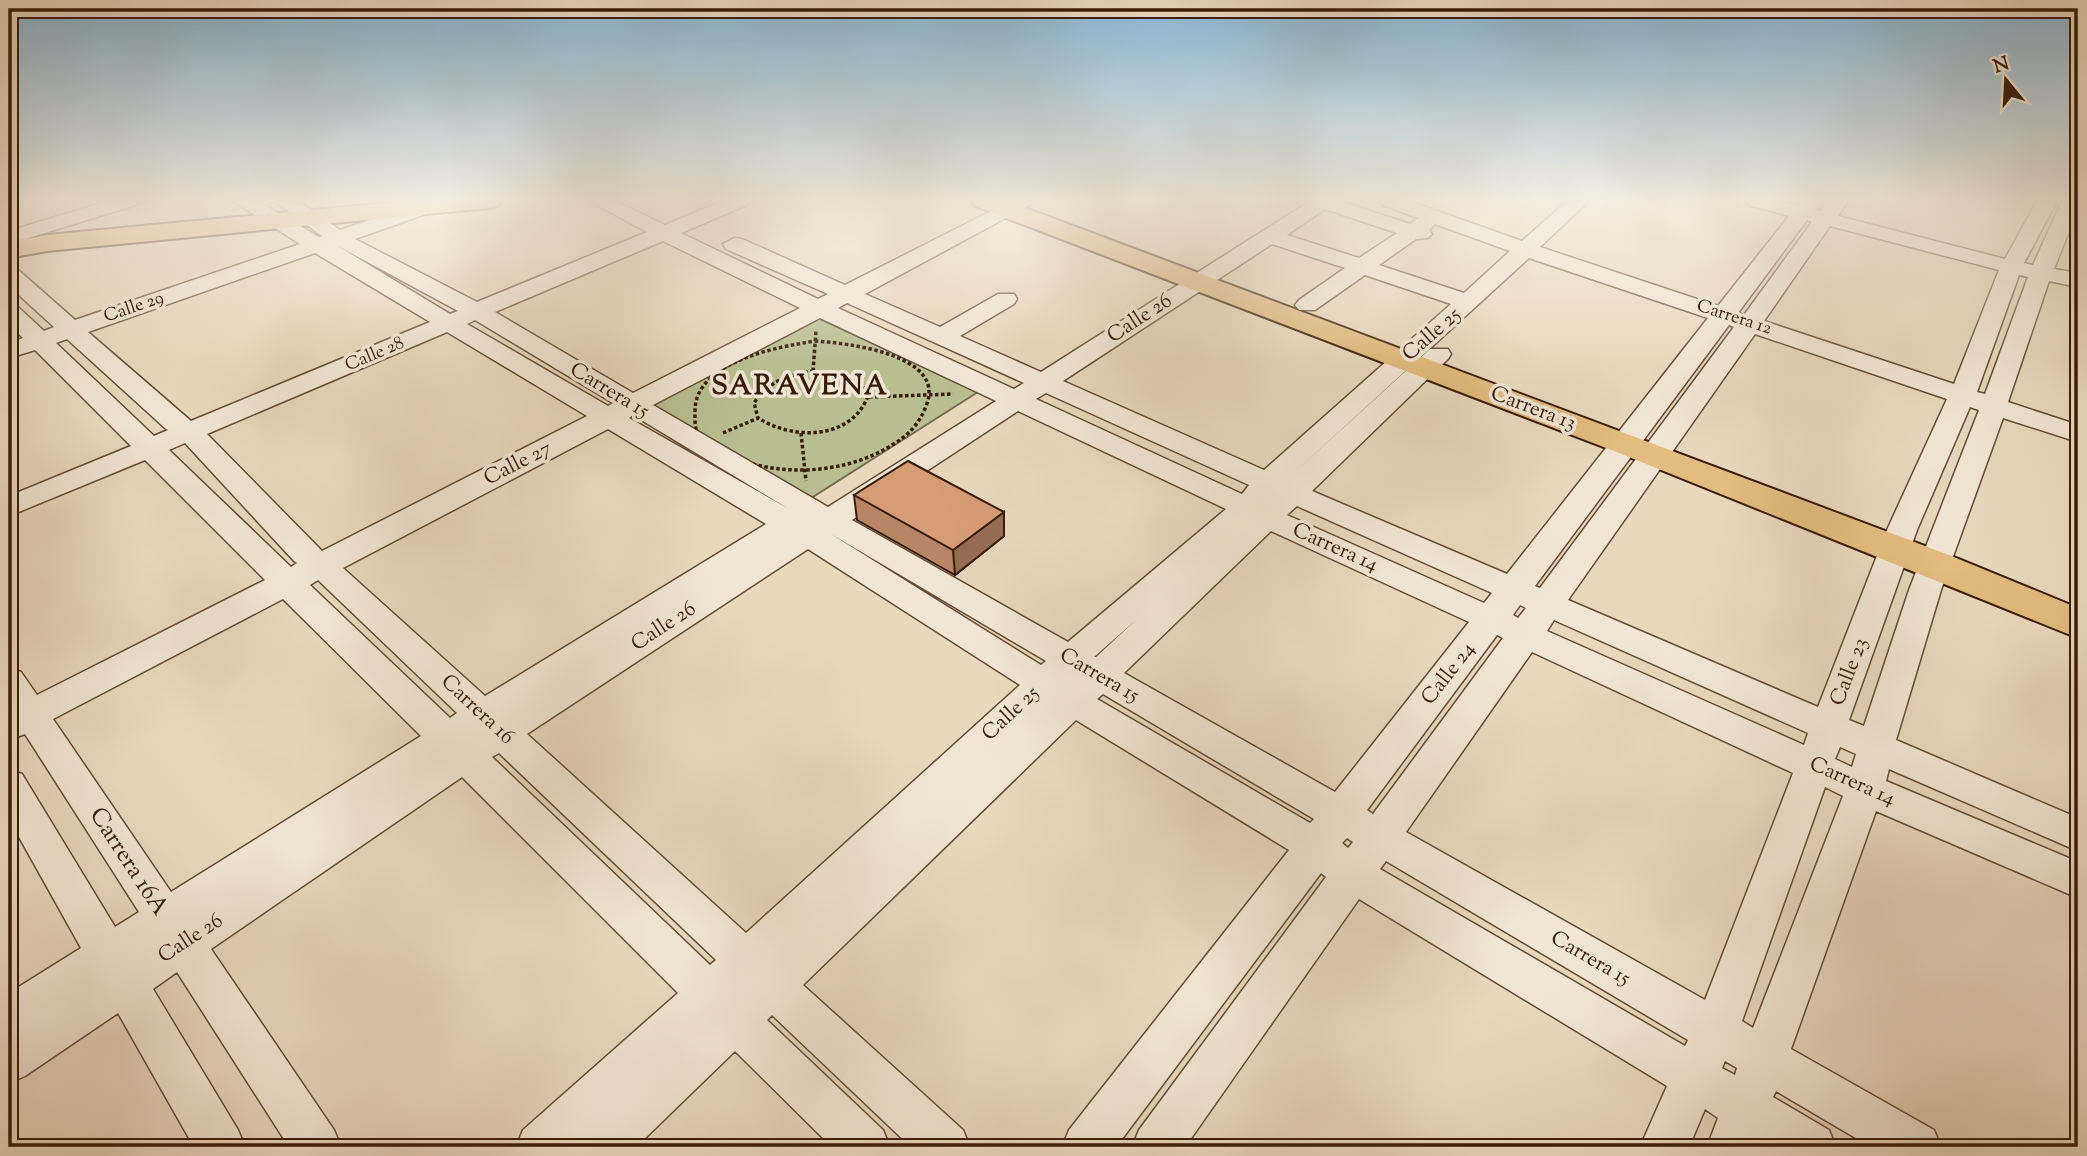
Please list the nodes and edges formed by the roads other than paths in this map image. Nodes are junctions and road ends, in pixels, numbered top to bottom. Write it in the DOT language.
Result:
graph roads {
  1 [pos="260,255"];
  2 [pos="353,255"];
  3 [pos="586,255"];
  4 [pos="736,255"];
  5 [pos="908,255"];
  6 [pos="1150,255"];
  7 [pos="1228,255"];
  8 [pos="1234,255"];
  9 [pos="1328,255"];
  10 [pos="1379,255"];
  11 [pos="1530,255"];
  12 [pos="1531,255"];
  13 [pos="1544,255"];
  14 [pos="1782,255"];
  15 [pos="1985,255"];
  16 [pos="2020,255"];
  17 [pos="2045,255"];
  18 [pos="2013,263"];
  19 [pos="1362,266"];
  20 [pos="2040,270"];
  21 [pos="1199,273"];
  22 [pos="9,274"];
  23 [pos="2078,280"];
  24 [pos="825,298"];
  25 [pos="1006,299"];
  26 [pos="1469,302"];
  27 [pos="1307,305"];
  28 [pos="455,314"];
  29 [pos="1741,316"];
  30 [pos="32,333"];
  31 [pos="940,337"];
  32 [pos="1421,358"];
  33 [pos="1021,386"];
  34 [pos="1980,395"];
  35 [pos="612,407"];
  36 [pos="2078,421"];
  37 [pos="183,428"];
  38 [pos="2078,434"];
  39 [pos="144,443"];
  40 [pos="1645,443"];
  41 [pos="9,490"];
  42 [pos="1269,500"];
  43 [pos="9,507"];
  44 [pos="809,522"];
  45 [pos="1899,540"];
  46 [pos="1939,554"];
  47 [pos="297,568"];
  48 [pos="1514,589"];
  49 [pos="2078,601"];
  50 [pos="1549,603"];
  51 [pos="1493,618"];
  52 [pos="2078,624"];
  53 [pos="1526,634"];
  54 [pos="1072,680"];
  55 [pos="15,704"];
  56 [pos="491,724"];
  57 [pos="1830,726"];
  58 [pos="1876,745"];
  59 [pos="455,747"];
  60 [pos="1815,766"];
  61 [pos="9,785"];
  62 [pos="1865,789"];
  63 [pos="1341,816"];
  64 [pos="2078,835"];
  65 [pos="1380,837"];
  66 [pos="1317,847"];
  67 [pos="1353,874"];
  68 [pos="2078,880"];
  69 [pos="174,931"];
  70 [pos="746,961"];
  71 [pos="116,968"];
  72 [pos="772,985"];
  73 [pos="708,993"];
  74 [pos="9,1018"];
  75 [pos="736,1021"];
  76 [pos="1715,1032"];
  77 [pos="1764,1057"];
  78 [pos="9,1060"];
  79 [pos="1694,1077"];
  80 [pos="1747,1107"];
  81 [pos="221,1147"];
  82 [pos="317,1147"];
  83 [pos="540,1147"];
  84 [pos="601,1147"];
  85 [pos="866,1147"];
  86 [pos="946,1147"];
  87 [pos="1086,1147"];
  88 [pos="1156,1147"];
  89 [pos="1664,1147"];
  90 [pos="1731,1147"];
  91 [pos="1812,1147"];
  92 [pos="1917,1147"];
  1 -- 30 [label="street, Calle 29"];
  2 -- 28 [label="street, Carrera 15"];
  3 -- 28 [label="street, Calle 28"];
  4 -- 24 [label="street, Carrera 14"];
  5 -- 24 [label="street, Calle 27"];
  6 -- 21 [label="main road, Carrera 13"];
  7 -- 21 [label="street, Calle 26"];
  8 -- 21 [label="street, Calle 26"];
  9 -- 19 [label="street"];
  10 -- 19 [label="street"];
  11 -- 26 [label="street, Calle 25"];
  12 -- 32 [label="street, Calle 25"];
  13 -- 29 [label="street, Carrera 12"];
  14 -- 29 [label="street, Calle 24"];
  15 -- 18 [label="street"];
  16 -- 18 [label="street, Calle 23"];
  17 -- 20 [label="street, Calle 23"];
  18 -- 20 [label="street"];
  18 -- 34 [label="street, Calle 23"];
  19 -- 26 [label="street"];
  19 -- 27 [label="street"];
  20 -- 23 [label="street"];
  20 -- 34 [label="street, Calle 23"];
  21 -- 27 [label="main road, Carrera 13"];
  21 -- 32 [label="main road, Carrera 13"];
  21 -- 33 [label="street, Calle 26"];
  22 -- 30 [label="street, Carrera 16"];
  24 -- 31 [label="street, Carrera 14"];
  24 -- 33 [label="street, Carrera 14"];
  24 -- 35 [label="street, Calle 27"];
  25 -- 31 [label="street"];
  26 -- 32 [label="street, Calle 25"];
  27 -- 32 [label="main road, Carrera 13"];
  28 -- 35 [label="street, Carrera 15"];
  28 -- 37 [label="street, Calle 28"];
  29 -- 34 [label="street, Carrera 12"];
  29 -- 40 [label="street, Calle 24"];
  30 -- 37 [label="street, Carrera 16"];
  30 -- 39 [label="street, Carrera 16"];
  31 -- 33 [label="street, Carrera 14"];
  32 -- 40 [label="main road, Carrera 13"];
  32 -- 42 [label="street, Calle 25"];
  33 -- 42 [label="street, Carrera 14"];
  33 -- 44 [label="street, Calle 26"];
  34 -- 36 [label="street, Carrera 12"];
  34 -- 38 [label="street, Carrera 12"];
  34 -- 45 [label="street, Calle 23"];
  34 -- 46 [label="street, Calle 23"];
  35 -- 44 [label="street, Carrera 15"];
  35 -- 47 [label="street, Calle 27"];
  37 -- 39 [label="street, Calle 28"];
  37 -- 47 [label="street, Carrera 16"];
  39 -- 41 [label="street, Calle 28"];
  39 -- 43 [label="street, Calle 28"];
  39 -- 47 [label="street, Carrera 16"];
  40 -- 45 [label="main road, Carrera 13"];
  40 -- 48 [label="street, Calle 24"];
  40 -- 50 [label="street, Calle 24"];
  42 -- 48 [label="street, Carrera 14"];
  42 -- 51 [label="street, Carrera 14"];
  42 -- 54 [label="street, Calle 25"];
  44 -- 54 [label="street, Carrera 15"];
  44 -- 56 [label="street, Calle 26"];
  45 -- 46 [label="main road, Carrera 13"];
  45 -- 57 [label="street, Calle 23"];
  46 -- 49 [label="main road, Carrera 13"];
  46 -- 52 [label="main road, Carrera 13"];
  46 -- 58 [label="street, Calle 23"];
  47 -- 55 [label="street, Calle 27"];
  47 -- 56 [label="street, Carrera 16"];
  47 -- 59 [label="street, Carrera 16"];
  48 -- 50 [label="street, Carrera 14"];
  48 -- 51 [label="street, Calle 24"];
  50 -- 53 [label="street, Calle 24"];
  50 -- 57 [label="street, Carrera 14"];
  51 -- 53 [label="street, Carrera 14"];
  51 -- 63 [label="street, Calle 24"];
  53 -- 60 [label="street, Carrera 14"];
  53 -- 65 [label="street, Calle 24"];
  54 -- 63 [label="street, Carrera 15"];
  54 -- 66 [label="street, Carrera 15"];
  54 -- 70 [label="street, Calle 25"];
  54 -- 72 [label="street, Calle 25"];
  55 -- 69 [label="street, Carrera 16A"];
  56 -- 59 [label="street, Calle 26"];
  56 -- 70 [label="street, Carrera 16"];
  57 -- 58 [label="street, Carrera 14"];
  57 -- 60 [label="street, Calle 23"];
  58 -- 62 [label="street, Calle 23"];
  58 -- 64 [label="street, Carrera 14"];
  59 -- 69 [label="street, Calle 26"];
  59 -- 73 [label="street, Carrera 16"];
  60 -- 62 [label="street, Carrera 14"];
  60 -- 76 [label="street, Calle 23"];
  61 -- 71 [label="street"];
  62 -- 68 [label="street, Carrera 14"];
  62 -- 77 [label="street, Calle 23"];
  63 -- 65 [label="street, Carrera 15"];
  63 -- 66 [label="street, Calle 24"];
  65 -- 67 [label="street, Calle 24"];
  65 -- 76 [label="street, Carrera 15"];
  66 -- 67 [label="street, Carrera 15"];
  66 -- 87 [label="street, Calle 24"];
  67 -- 79 [label="street, Carrera 15"];
  67 -- 88 [label="street, Calle 24"];
  69 -- 71 [label="street, Calle 26"];
  69 -- 82 [label="street, Carrera 16A"];
  70 -- 72 [label="street, Carrera 16"];
  70 -- 73 [label="street, Calle 25"];
  71 -- 74 [label="street, Calle 26"];
  71 -- 78 [label="street, Calle 26"];
  71 -- 81 [label="street"];
  72 -- 75 [label="street, Calle 25"];
  72 -- 86 [label="street, Carrera 16"];
  73 -- 75 [label="street, Carrera 16"];
  73 -- 83 [label="street, Calle 25"];
  75 -- 84 [label="street, Calle 25"];
  75 -- 85 [label="street, Carrera 16"];
  76 -- 77 [label="street, Carrera 15"];
  76 -- 79 [label="street, Calle 23"];
  77 -- 80 [label="street, Calle 23"];
  77 -- 92 [label="street, Carrera 15"];
  79 -- 80 [label="street, Carrera 15"];
  79 -- 89 [label="street, Calle 23"];
  80 -- 90 [label="street, Calle 23"];
  80 -- 91 [label="street, Carrera 15"];
}
